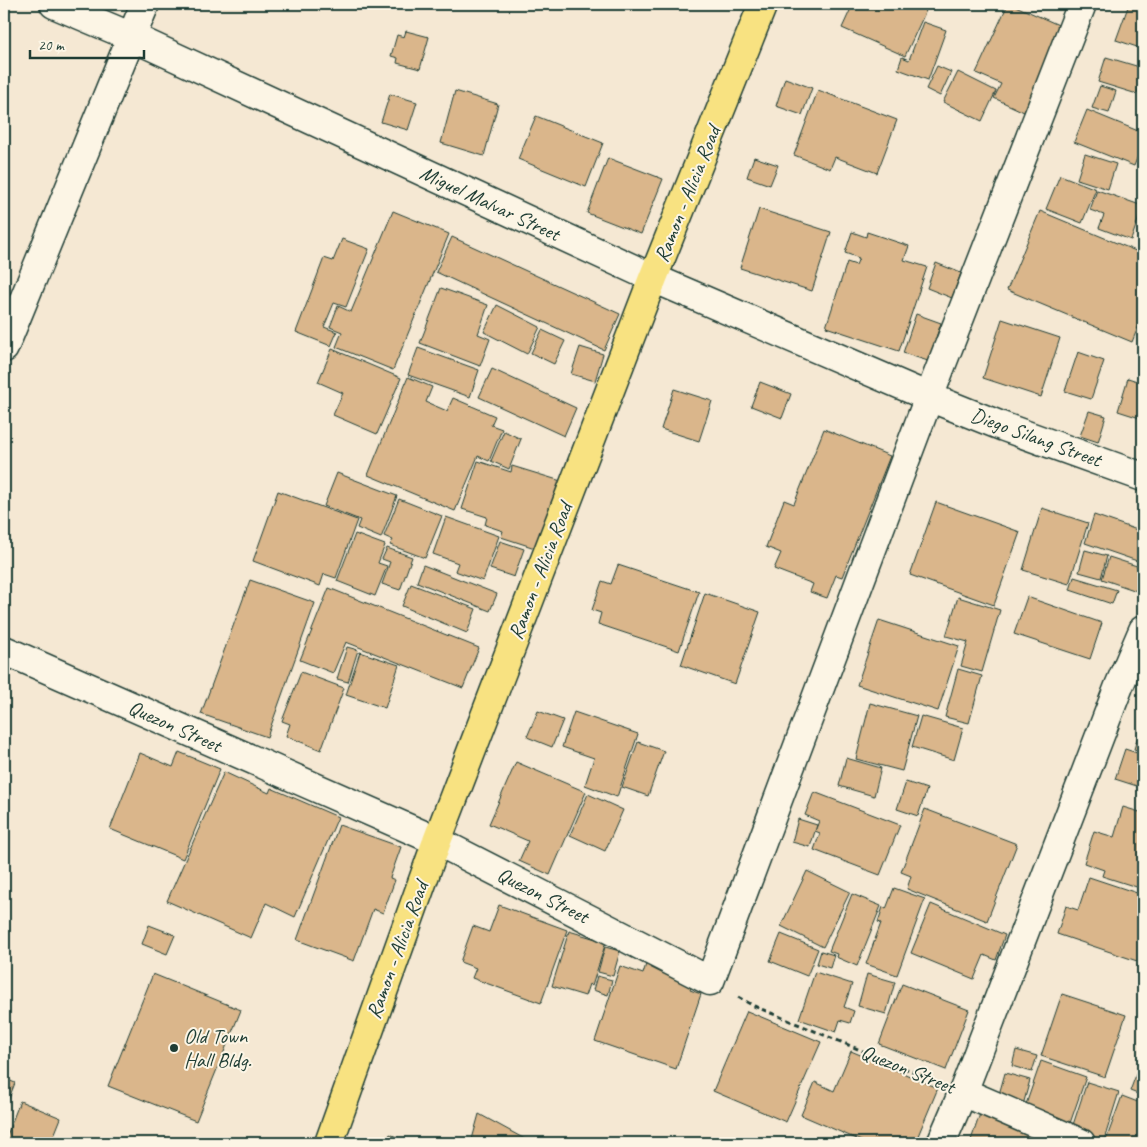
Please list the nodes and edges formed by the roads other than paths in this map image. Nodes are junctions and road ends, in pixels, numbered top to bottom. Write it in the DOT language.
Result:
graph roads {
  1 [pos="54,4"];
  2 [pos="146,4"];
  3 [pos="763,4"];
  4 [pos="1082,4"];
  5 [pos="132,38"];
  6 [pos="653,278"];
  7 [pos="4,348"];
  8 [pos="928,397"];
  9 [pos="1143,477"];
  10 [pos="1143,630"];
  11 [pos="4,650"];
  12 [pos="436,841"];
  13 [pos="963,1092"];
  14 [pos="329,1143"];
  15 [pos="941,1143"];
  16 [pos="1081,1143"];
  1 -- 5 [label="street, Miguel Malvar Street"];
  2 -- 5 [label="street"];
  3 -- 6 [label="main road, Ramon - Alicia Road"];
  4 -- 8 [label="street"];
  5 -- 6 [label="street, Miguel Malvar Street"];
  5 -- 7 [label="street"];
  6 -- 8 [label="street, Miguel Malvar Street"];
  6 -- 12 [label="main road, Ramon - Alicia Road"];
  8 -- 9 [label="street, Diego Silang Street"];
  8 -- 12 [label="street, Quezon Street"];
  10 -- 13 [label="street"];
  11 -- 12 [label="street, Quezon Street"];
  12 -- 14 [label="main road, Ramon - Alicia Road"];
  13 -- 15 [label="street"];
  13 -- 16 [label="street, Quezon Street"];
}
